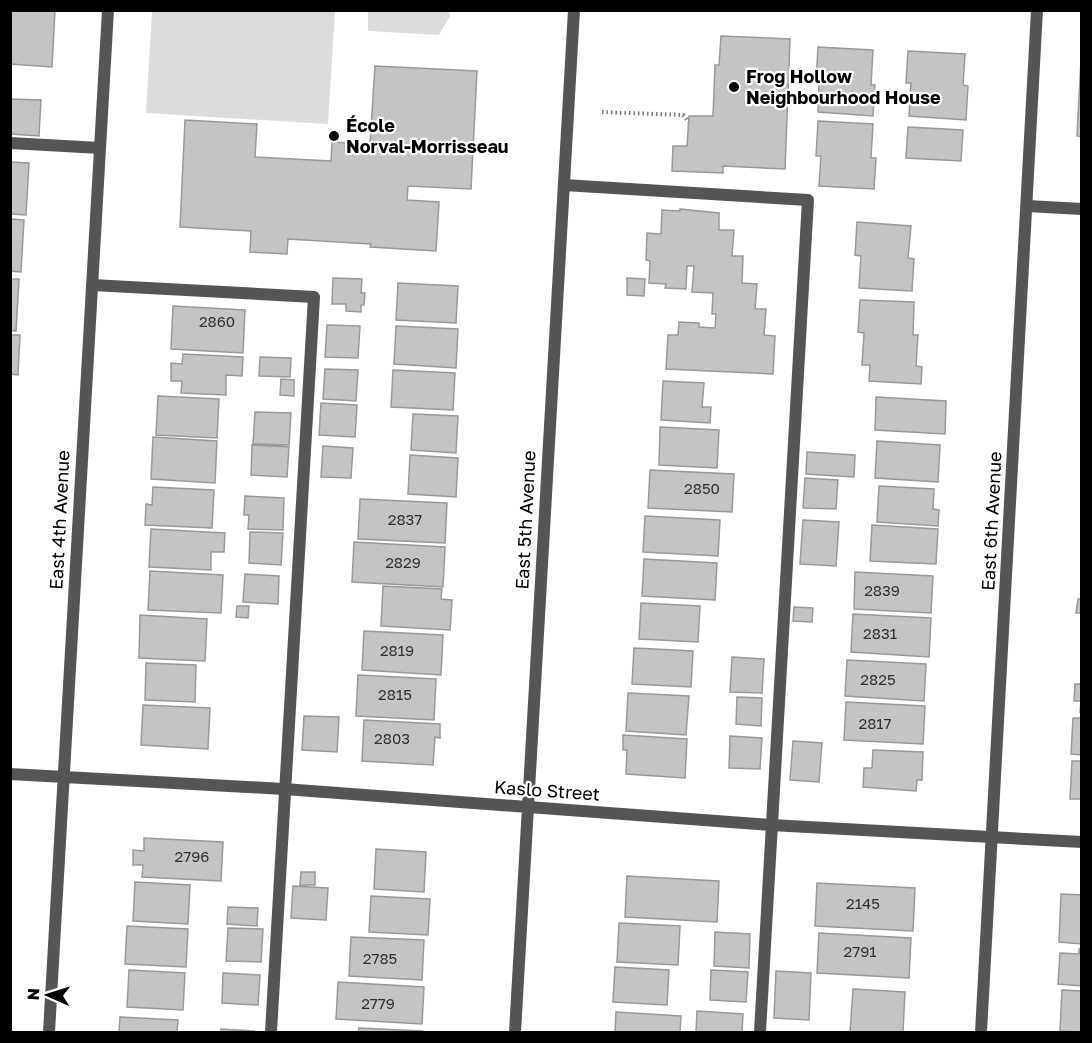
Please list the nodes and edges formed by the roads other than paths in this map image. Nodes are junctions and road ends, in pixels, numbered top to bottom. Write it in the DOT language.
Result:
graph roads {
  1 [pos="108,10"];
  2 [pos="574,10"];
  3 [pos="1037,10"];
  4 [pos="10,143"];
  5 [pos="100,148"];
  6 [pos="564,185"];
  7 [pos="1027,206"];
  8 [pos="1082,209"];
  9 [pos="92,285"];
  10 [pos="10,774"];
  11 [pos="63,776"];
  12 [pos="284,789"];
  13 [pos="527,808"];
  14 [pos="771,825"];
  15 [pos="993,837"];
  16 [pos="1082,842"];
  17 [pos="49,1032"];
  18 [pos="271,1032"];
  19 [pos="515,1032"];
  20 [pos="759,1032"];
  21 [pos="981,1032"];
  1 -- 5 [label="street, East 4th Avenue"];
  2 -- 6 [label="street, East 5th Avenue"];
  3 -- 7 [label="street, East 6th Avenue"];
  4 -- 5 [label="street"];
  5 -- 9 [label="street, East 4th Avenue"];
  6 -- 13 [label="street, East 5th Avenue"];
  6 -- 14 [label="street"];
  7 -- 8 [label="street"];
  7 -- 15 [label="street, East 6th Avenue"];
  9 -- 11 [label="street, East 4th Avenue"];
  9 -- 12 [label="street"];
  10 -- 11 [label="street, Kaslo Street"];
  11 -- 12 [label="street, Kaslo Street"];
  11 -- 17 [label="street, East 4th Avenue"];
  12 -- 13 [label="street, Kaslo Street"];
  12 -- 18 [label="street"];
  13 -- 14 [label="street, Kaslo Street"];
  13 -- 19 [label="street, East 5th Avenue"];
  14 -- 15 [label="street, Kaslo Street"];
  14 -- 20 [label="street"];
  15 -- 16 [label="street, Kaslo Street"];
  15 -- 21 [label="street, East 6th Avenue"];
}
